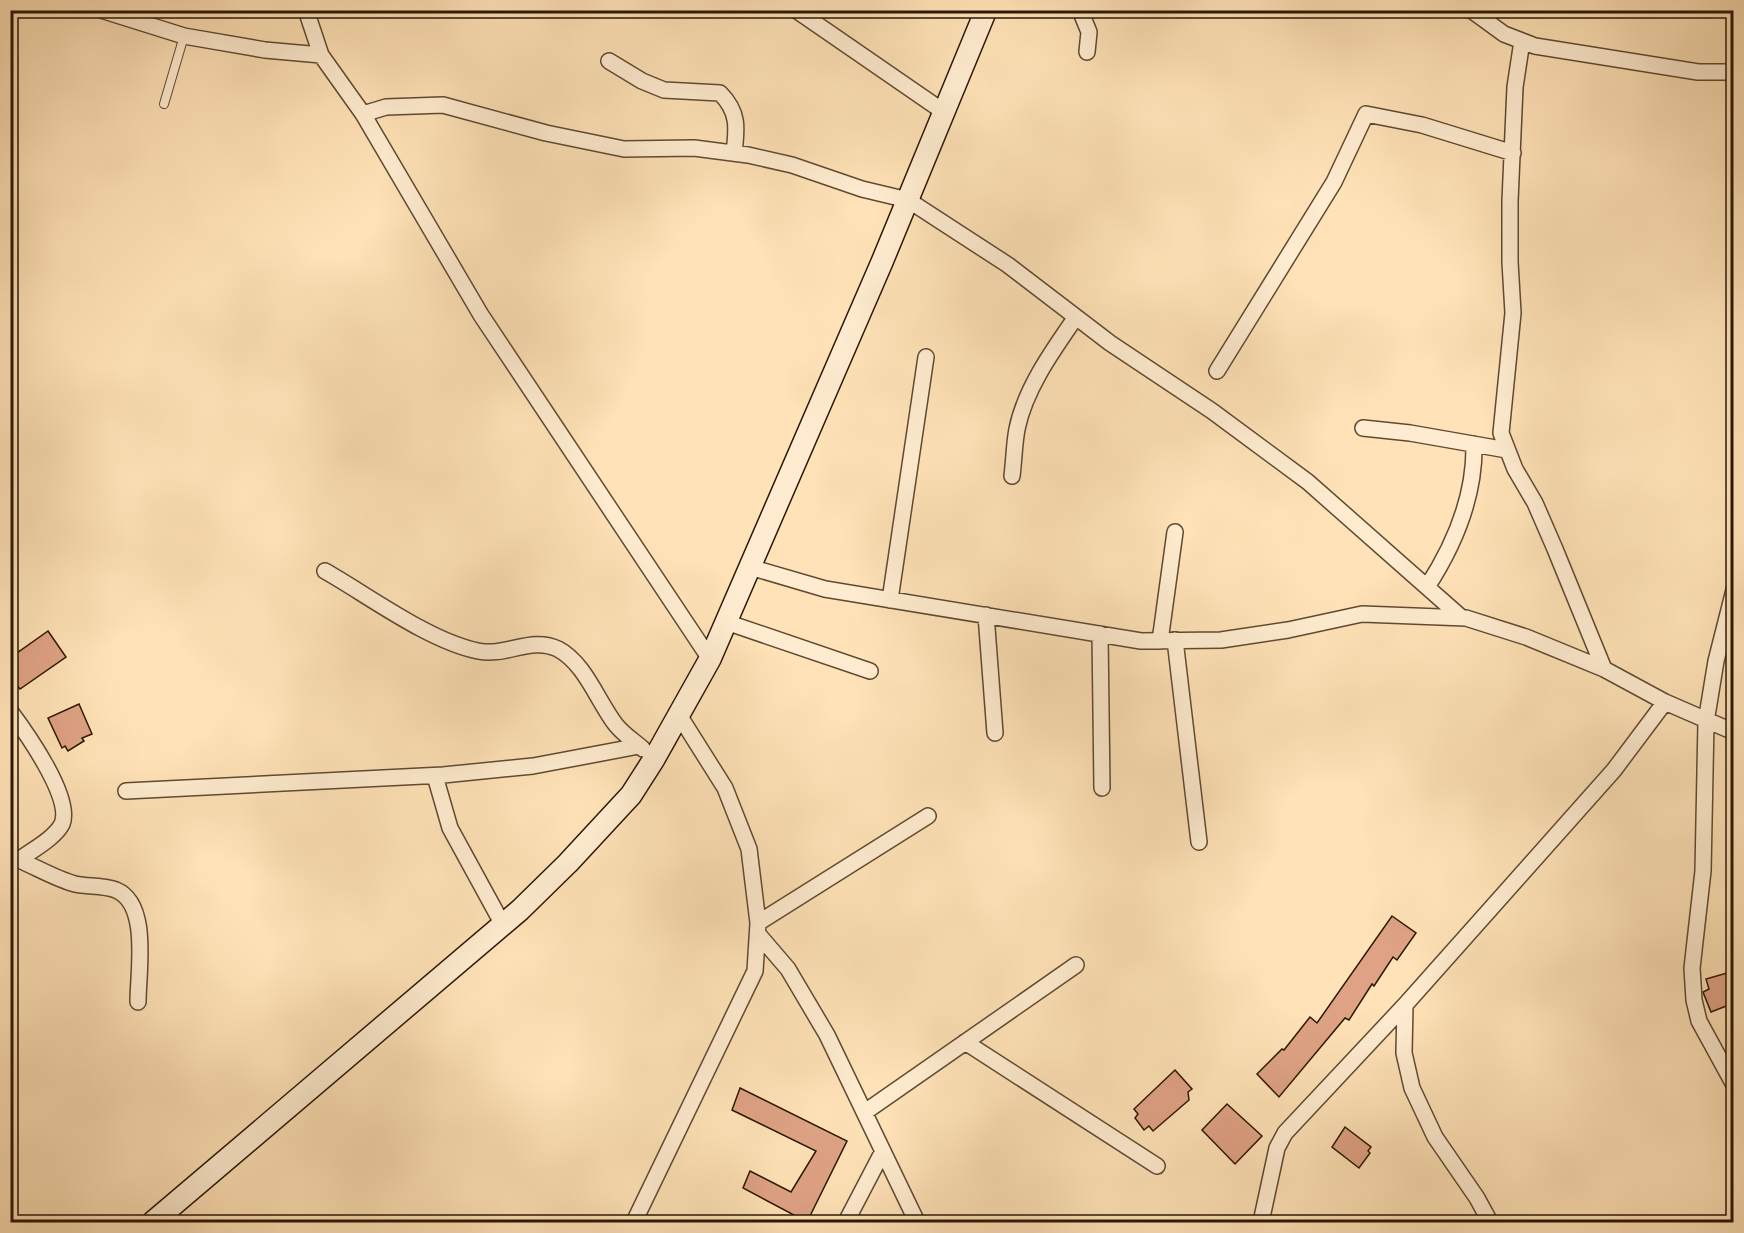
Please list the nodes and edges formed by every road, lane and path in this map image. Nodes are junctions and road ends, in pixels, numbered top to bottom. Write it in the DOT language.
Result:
graph roads {
  1 [pos="101,10"];
  2 [pos="306,10"];
  3 [pos="796,10"];
  4 [pos="986,10"];
  5 [pos="1080,10"];
  6 [pos="1472,10"];
  7 [pos="184,36"];
  8 [pos="1522,41"];
  9 [pos="1087,52"];
  10 [pos="321,55"];
  11 [pos="609,62"];
  12 [pos="1734,72"];
  13 [pos="164,104"];
  14 [pos="944,112"];
  15 [pos="363,114"];
  16 [pos="734,153"];
  17 [pos="1513,153"];
  18 [pos="908,200"];
  19 [pos="1076,317"];
  20 [pos="926,357"];
  21 [pos="1216,371"];
  22 [pos="1363,428"];
  23 [pos="1474,444"];
  24 [pos="1507,450"];
  25 [pos="1012,476"];
  26 [pos="1175,532"];
  27 [pos="750,567"];
  28 [pos="325,571"];
  29 [pos="1427,587"];
  30 [pos="1734,590"];
  31 [pos="890,600"];
  32 [pos="986,615"];
  33 [pos="1462,618"];
  34 [pos="726,622"];
  35 [pos="1729,626"];
  36 [pos="1100,634"];
  37 [pos="1167,640"];
  38 [pos="710,659"];
  39 [pos="1604,669"];
  40 [pos="870,671"];
  41 [pos="1665,702"];
  42 [pos="10,711"];
  43 [pos="679,715"];
  44 [pos="1706,722"];
  45 [pos="1734,732"];
  46 [pos="995,733"];
  47 [pos="647,752"];
  48 [pos="435,776"];
  49 [pos="1102,788"];
  50 [pos="126,791"];
  51 [pos="927,816"];
  52 [pos="1199,842"];
  53 [pos="15,861"];
  54 [pos="503,925"];
  55 [pos="758,928"];
  56 [pos="1076,965"];
  57 [pos="138,1002"];
  58 [pos="1405,1005"];
  59 [pos="965,1042"];
  60 [pos="1734,1085"];
  61 [pos="865,1112"];
  62 [pos="883,1151"];
  63 [pos="1157,1166"];
  64 [pos="153,1222"];
  65 [pos="634,1222"];
  66 [pos="846,1222"];
  67 [pos="917,1222"];
  68 [pos="1261,1222"];
  69 [pos="1490,1222"];
  1 -- 7 [label="street"];
  2 -- 10 [label="street"];
  3 -- 14 [label="street"];
  4 -- 14 [label="main road"];
  5 -- 9 [label="street"];
  6 -- 8 [label="street"];
  7 -- 10 [label="street"];
  7 -- 13 [label="lane"];
  8 -- 12 [label="street"];
  8 -- 17 [label="street"];
  10 -- 15 [label="street"];
  11 -- 16 [label="street"];
  14 -- 18 [label="main road"];
  15 -- 16 [label="street"];
  15 -- 38 [label="street"];
  16 -- 18 [label="street"];
  17 -- 21 [label="street"];
  17 -- 24 [label="street"];
  18 -- 19 [label="street"];
  18 -- 27 [label="main road"];
  19 -- 25 [label="street"];
  19 -- 29 [label="street"];
  20 -- 31 [label="street"];
  22 -- 23 [label="street"];
  23 -- 24 [label="street"];
  23 -- 29 [label="street"];
  24 -- 39 [label="street"];
  26 -- 37 [label="street"];
  27 -- 31 [label="street"];
  27 -- 34 [label="main road"];
  28 -- 47 [label="street"];
  29 -- 33 [label="street"];
  30 -- 35 [label="street"];
  31 -- 32 [label="street"];
  32 -- 36 [label="street"];
  32 -- 46 [label="street"];
  33 -- 37 [label="street"];
  33 -- 39 [label="street"];
  34 -- 38 [label="main road"];
  34 -- 40 [label="street"];
  35 -- 44 [label="street"];
  36 -- 37 [label="street"];
  36 -- 49 [label="street"];
  37 -- 52 [label="street"];
  38 -- 43 [label="main road"];
  39 -- 41 [label="street"];
  41 -- 44 [label="street"];
  41 -- 58 [label="street"];
  42 -- 53 [label="street"];
  43 -- 47 [label="main road"];
  43 -- 55 [label="street"];
  44 -- 45 [label="street"];
  44 -- 60 [label="street"];
  47 -- 48 [label="street"];
  47 -- 54 [label="main road"];
  48 -- 50 [label="street"];
  48 -- 54 [label="street"];
  51 -- 55 [label="street"];
  53 -- 57 [label="street"];
  54 -- 64 [label="main road"];
  55 -- 61 [label="street"];
  55 -- 65 [label="street"];
  56 -- 59 [label="street"];
  58 -- 68 [label="street"];
  58 -- 69 [label="street"];
  59 -- 61 [label="street"];
  59 -- 63 [label="street"];
  61 -- 62 [label="street"];
  62 -- 66 [label="street"];
  62 -- 67 [label="street"];
}
